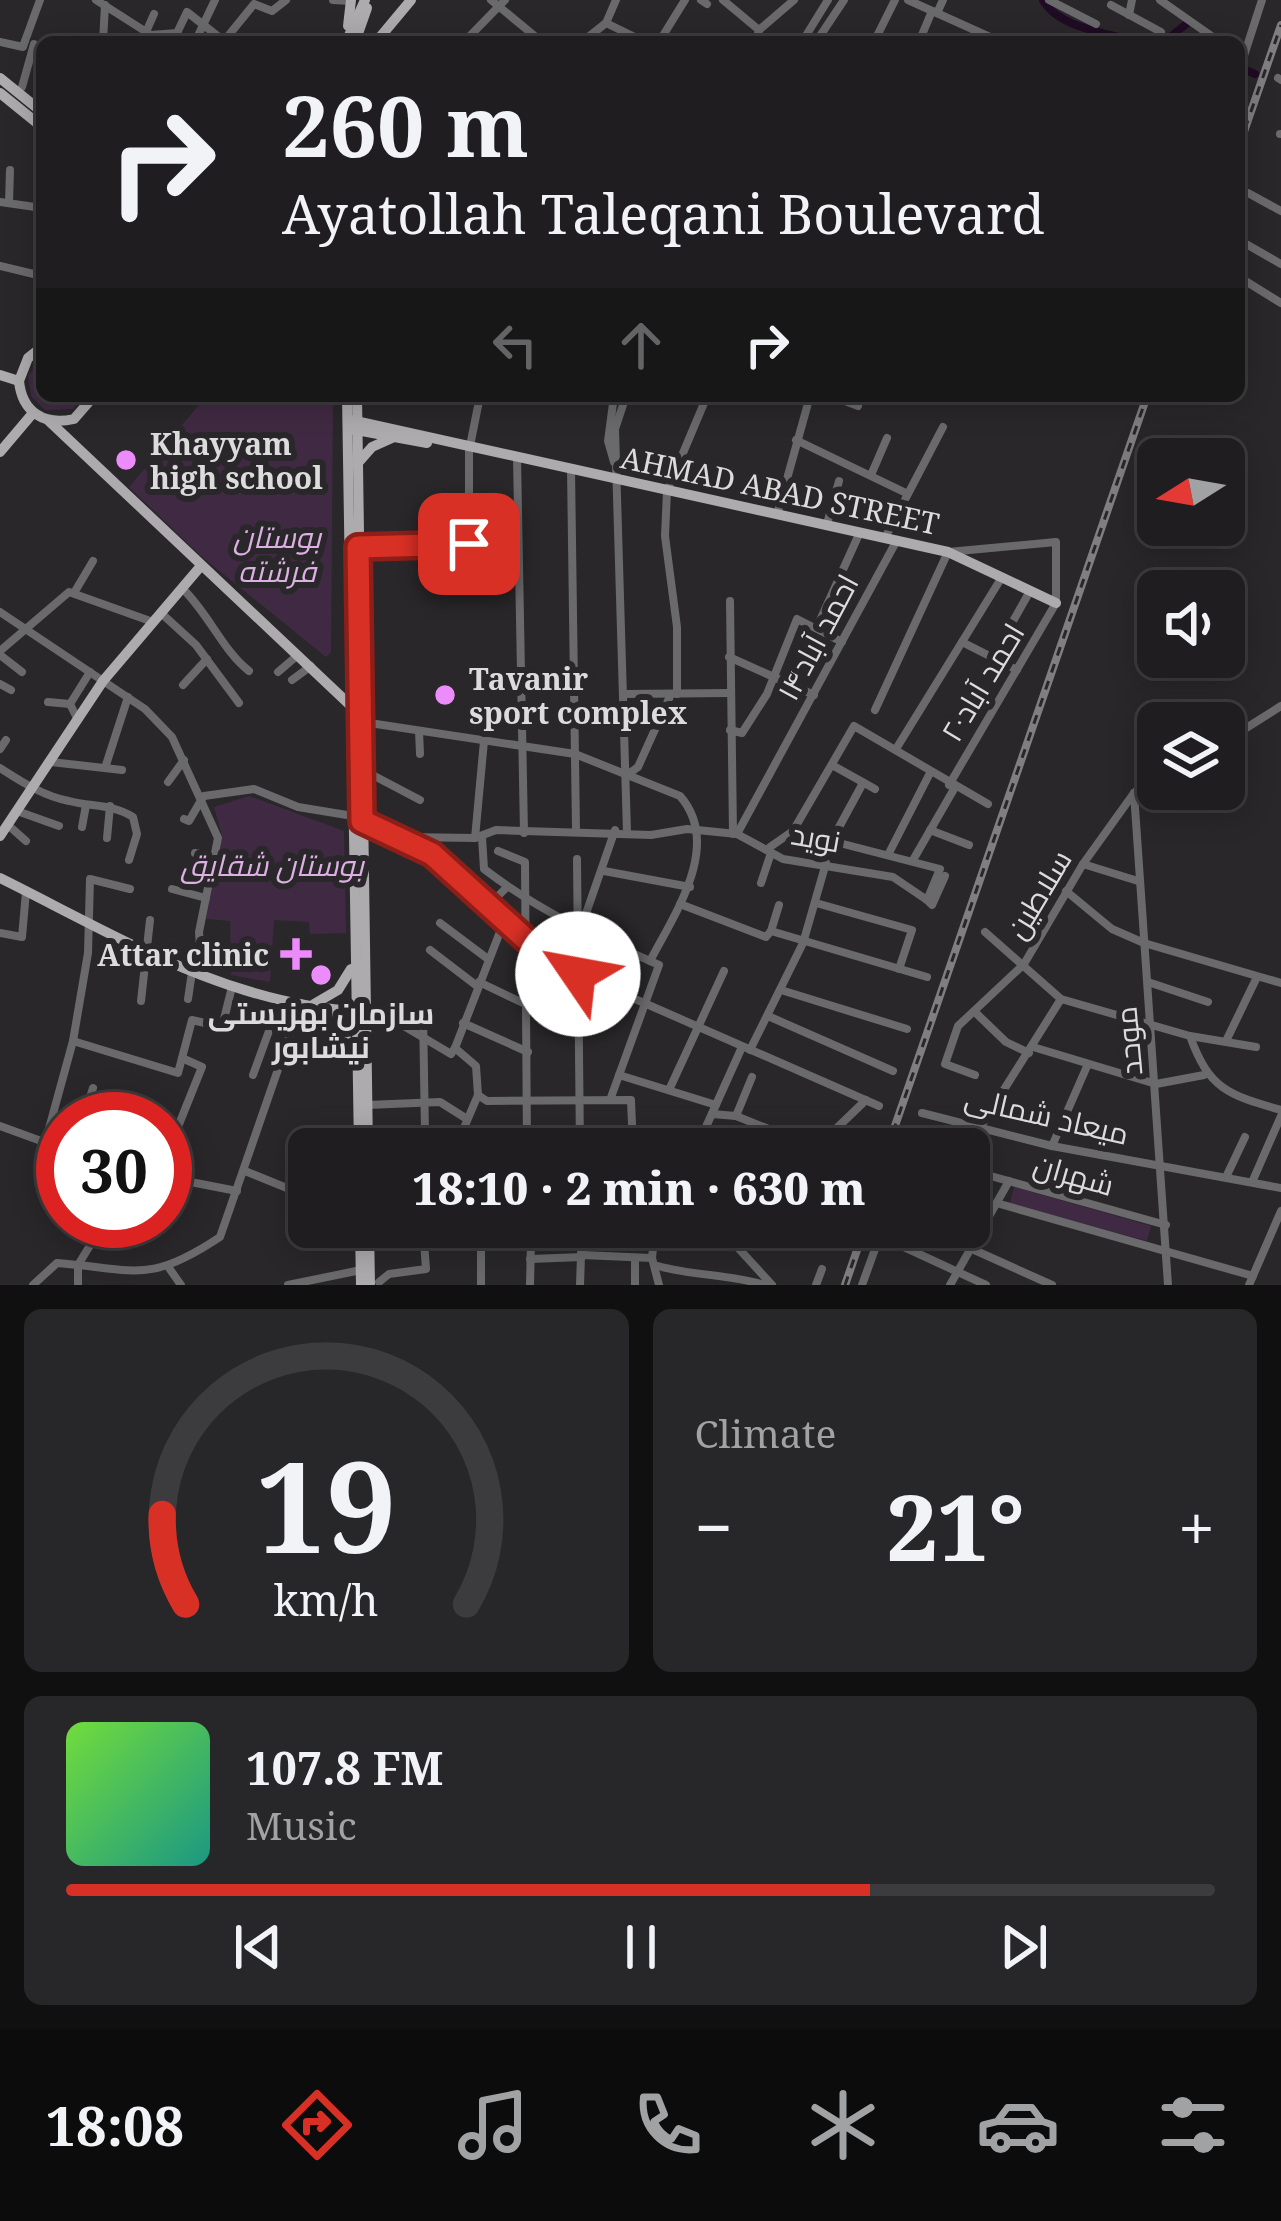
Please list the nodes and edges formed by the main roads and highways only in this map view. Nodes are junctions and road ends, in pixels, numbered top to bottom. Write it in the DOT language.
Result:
graph roads {
  1 [pos="351,0"];
  2 [pos="411,0"];
  3 [pos="368,2"];
  4 [pos="390,26"];
  5 [pos="349,36"];
  6 [pos="352,36"];
  7 [pos="381,36"];
  8 [pos="1,84"];
  9 [pos="36,108"];
  10 [pos="36,121"];
  11 [pos="36,353"];
  12 [pos="0,376"];
  13 [pos="19,381"];
  14 [pos="89,402"];
  15 [pos="348,402"];
  16 [pos="356,402"];
  17 [pos="33,413"];
  18 [pos="49,421"];
  19 [pos="353,425"];
  20 [pos="394,437"];
  21 [pos="470,448"];
  22 [pos="0,452"];
  23 [pos="357,464"];
  24 [pos="200,567"];
  25 [pos="1056,603"];
  26 [pos="317,670"];
  27 [pos="355,675"];
  28 [pos="350,705"];
  29 [pos="358,819"];
  30 [pos="4,831"];
  31 [pos="0,878"];
  32 [pos="355,961"];
  33 [pos="306,1004"];
  34 [pos="360,1011"];
  35 [pos="357,1056"];
  36 [pos="362,1128"];
  37 [pos="365,1128"];
  38 [pos="367,1248"];
  39 [pos="372,1281"];
  1 -- 5 [label="main road"];
  2 -- 4 [label="main road"];
  3 -- 4 [label="main road"];
  3 -- 6 [label="main road"];
  4 -- 7 [label="main road"];
  8 -- 9 [label="main road"];
  8 -- 10 [label="main road"];
  11 -- 13 [label="main road"];
  12 -- 13 [label="main road"];
  13 -- 17 [label="main road"];
  14 -- 18 [label="main road"];
  15 -- 19 [label="main road"];
  16 -- 19 [label="main road"];
  17 -- 18 [label="main road"];
  17 -- 22 [label="main road"];
  18 -- 24 [label="main road"];
  19 -- 20 [label="main road, AHMAD ABAD STREET"];
  19 -- 21 [label="main road, AHMAD ABAD STREET"];
  19 -- 23 [label="main road"];
  19 -- 27 [label="main road"];
  20 -- 21 [label="main road, AHMAD ABAD STREET"];
  20 -- 23 [label="main road"];
  21 -- 25 [label="main road, AHMAD ABAD STREET"];
  23 -- 27 [label="main road"];
  24 -- 26 [label="main road"];
  24 -- 30 [label="main road"];
  26 -- 27 [label="main road"];
  26 -- 28 [label="main road"];
  27 -- 28 [label="main road"];
  27 -- 29 [label="main road"];
  28 -- 29 [label="main road"];
  29 -- 32 [label="main road"];
  29 -- 34 [label="main road"];
  31 -- 33 [label="main road"];
  32 -- 33 [label="main road"];
  32 -- 34 [label="main road"];
  33 -- 34 [label="main road"];
  33 -- 35 [label="main road"];
  34 -- 35 [label="main road"];
  34 -- 37 [label="main road"];
  35 -- 36 [label="main road"];
  38 -- 39 [label="main road"];
}
